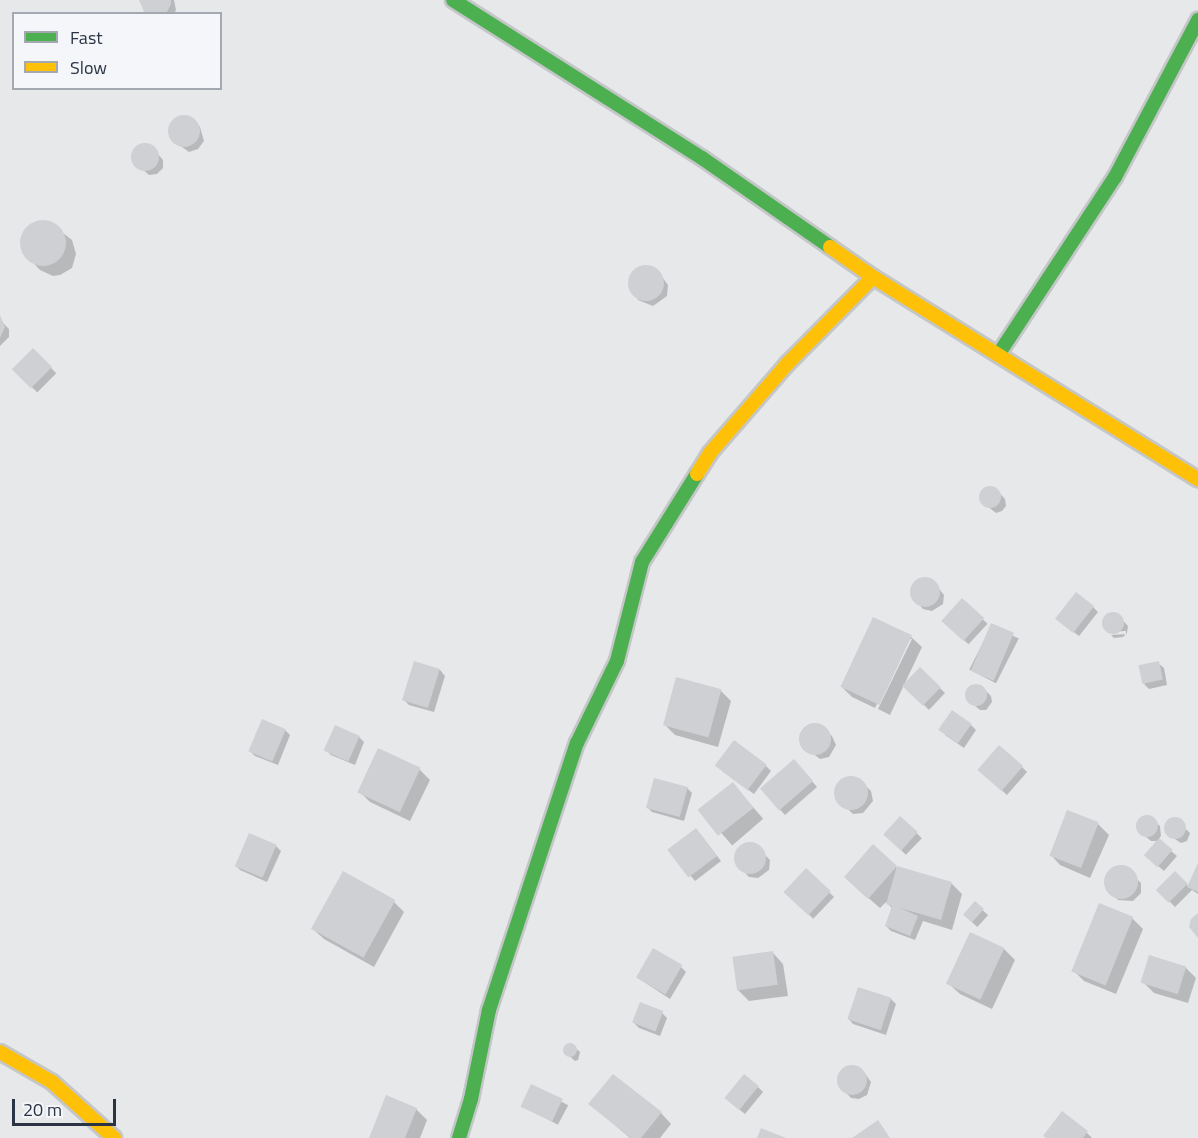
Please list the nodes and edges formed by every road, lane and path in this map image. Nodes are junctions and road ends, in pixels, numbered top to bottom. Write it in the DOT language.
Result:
graph roads {
  1 [pos="453,0"];
  2 [pos="1198,20"];
  3 [pos="873,277"];
  4 [pos="998,355"];
  5 [pos="1198,479"];
  6 [pos="0,1052"];
  7 [pos="114,1138"];
  8 [pos="459,1138"];
  1 -- 3 [label="street"];
  2 -- 4 [label="street"];
  3 -- 4 [label="street"];
  3 -- 8 [label="street"];
  4 -- 5 [label="street"];
  6 -- 7 [label="street"];
}
